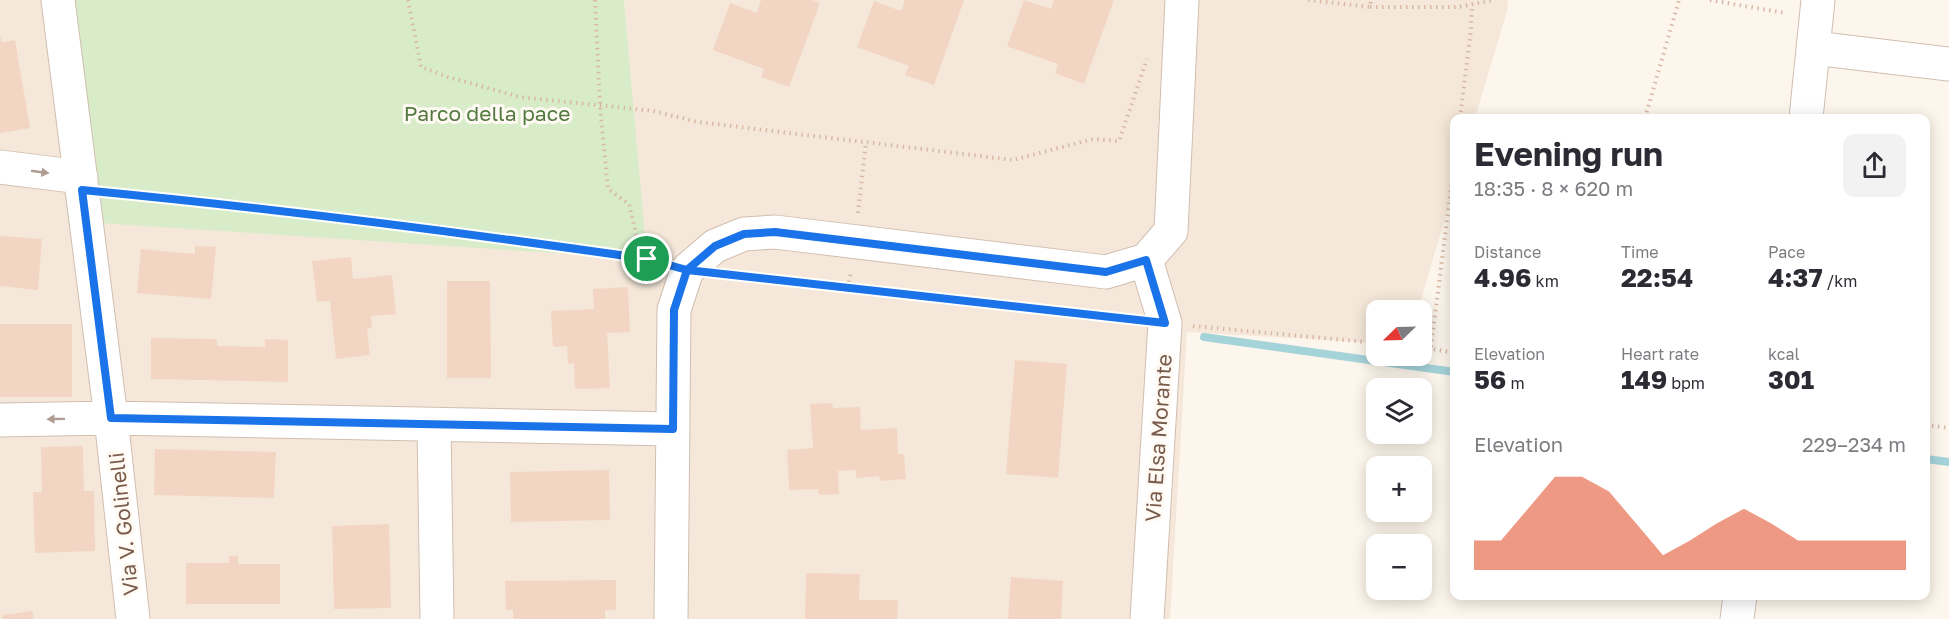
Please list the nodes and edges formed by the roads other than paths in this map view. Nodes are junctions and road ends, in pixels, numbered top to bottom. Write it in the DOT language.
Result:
graph roads {
  1 [pos="58,0"];
  2 [pos="1182,0"];
  3 [pos="1818,0"];
  4 [pos="1814,48"];
  5 [pos="1949,64"];
  6 [pos="1806,114"];
  7 [pos="0,167"];
  8 [pos="82,183"];
  9 [pos="1146,260"];
  10 [pos="111,418"];
  11 [pos="0,420"];
  12 [pos="434,425"];
  13 [pos="673,429"];
  14 [pos="1739,600"];
  15 [pos="133,619"];
  16 [pos="437,619"];
  17 [pos="670,619"];
  18 [pos="1147,619"];
  19 [pos="1737,619"];
  1 -- 8 [label="street, Via V. Golinelli"];
  2 -- 9 [label="street"];
  3 -- 4 [label="street"];
  4 -- 5 [label="street"];
  4 -- 6 [label="street"];
  7 -- 8 [label="street, one-way"];
  8 -- 10 [label="street, Via V. Golinelli"];
  9 -- 13 [label="street"];
  9 -- 18 [label="street, Via Elsa Morante"];
  10 -- 11 [label="street, one-way"];
  10 -- 12 [label="street"];
  10 -- 15 [label="street, Via V. Golinelli"];
  12 -- 13 [label="street"];
  12 -- 16 [label="street"];
  13 -- 17 [label="street"];
  14 -- 19 [label="street"];
}
